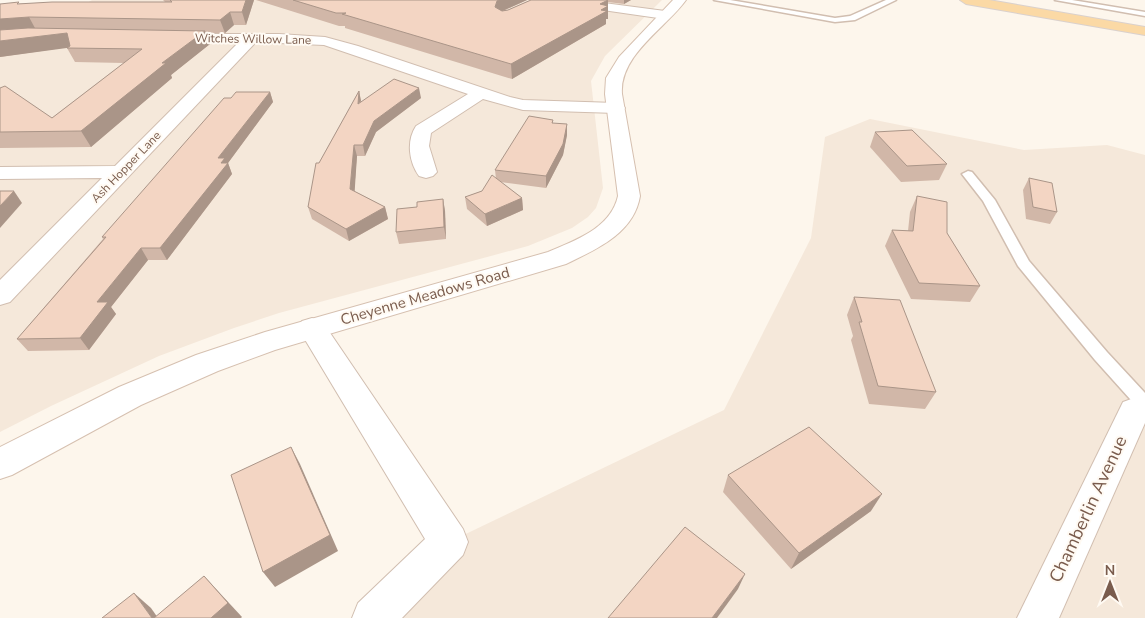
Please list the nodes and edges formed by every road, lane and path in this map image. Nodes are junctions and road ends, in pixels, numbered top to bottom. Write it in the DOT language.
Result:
graph roads {
  1 [pos="561,0"];
  2 [pos="718,0"];
  3 [pos="892,0"];
  4 [pos="966,0"];
  5 [pos="1059,0"];
  6 [pos="668,12"];
  7 [pos="1145,14"];
  8 [pos="1145,32"];
  9 [pos="154,37"];
  10 [pos="252,38"];
  11 [pos="481,93"];
  12 [pos="616,108"];
  13 [pos="122,172"];
  14 [pos="426,172"];
  15 [pos="0,173"];
  16 [pos="968,174"];
  17 [pos="0,296"];
  18 [pos="312,328"];
  19 [pos="1145,405"];
  20 [pos="0,464"];
  21 [pos="373,618"];
  22 [pos="1038,618"];
  1 -- 6 [label="street"];
  2 -- 3 [label="lane"];
  4 -- 8 [label="main road"];
  5 -- 7 [label="lane"];
  6 -- 12 [label="street, Cheyenne Meadows Road"];
  9 -- 10 [label="street, Witches Willow Lane"];
  10 -- 11 [label="street, Witches Willow Lane"];
  10 -- 13 [label="street, Ash Hopper Lane"];
  11 -- 12 [label="street, Witches Willow Lane"];
  11 -- 14 [label="street"];
  12 -- 18 [label="street, Cheyenne Meadows Road"];
  13 -- 15 [label="street"];
  13 -- 17 [label="street, Ash Hopper Lane"];
  16 -- 19 [label="lane"];
  18 -- 20 [label="street, Cheyenne Meadows Road"];
  18 -- 21 [label="street"];
  19 -- 22 [label="street, Chamberlin Avenue"];
}
